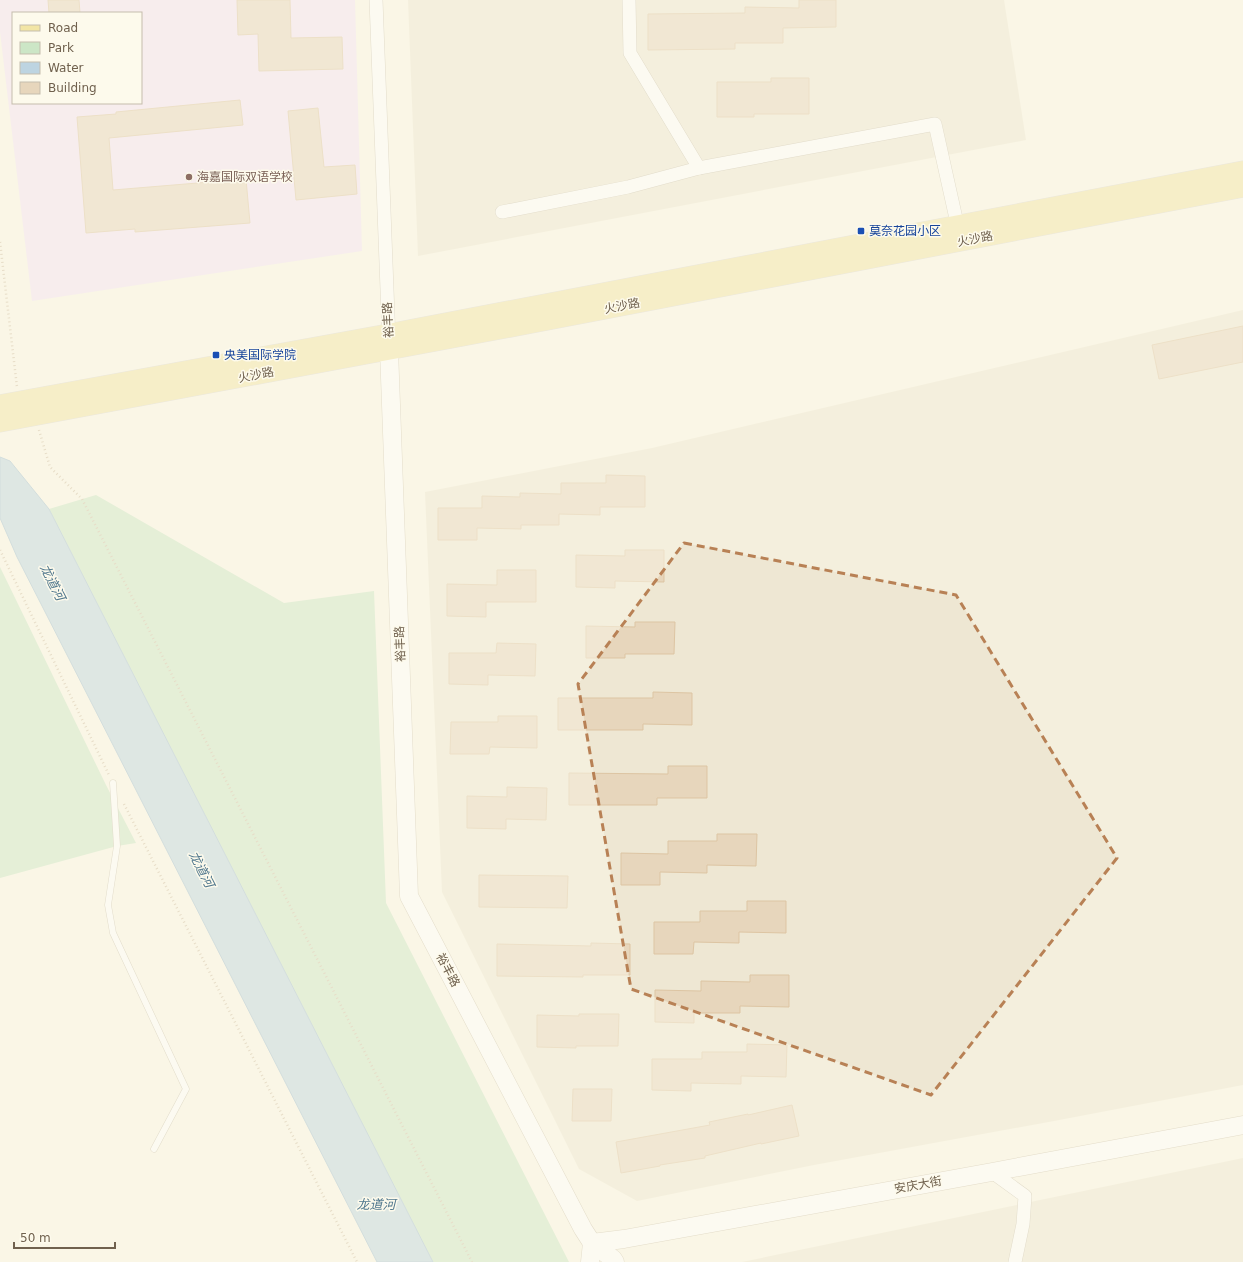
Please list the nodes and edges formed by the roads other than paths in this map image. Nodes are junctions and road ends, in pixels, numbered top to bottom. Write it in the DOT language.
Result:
graph roads {
  1 [pos="376,0"];
  2 [pos="629,0"];
  3 [pos="699,168"];
  4 [pos="1243,171"];
  5 [pos="1243,187"];
  6 [pos="502,212"];
  7 [pos="960,233"];
  8 [pos="389,342"];
  9 [pos="10,404"];
  10 [pos="0,422"];
  11 [pos="113,783"];
  12 [pos="1243,1125"];
  13 [pos="154,1149"];
  14 [pos="992,1172"];
  15 [pos="592,1243"];
  16 [pos="590,1262"];
  17 [pos="615,1262"];
  18 [pos="1015,1262"];
  1 -- 8 [label="street, 裕丰路"];
  2 -- 3 [label="street"];
  3 -- 6 [label="street"];
  3 -- 7 [label="street"];
  4 -- 7 [label="main road, 火沙路"];
  5 -- 7 [label="main road, 火沙路"];
  7 -- 8 [label="main road, 火沙路"];
  8 -- 9 [label="main road, 火沙路"];
  8 -- 10 [label="main road, 火沙路"];
  8 -- 15 [label="street, 裕丰路"];
  11 -- 13 [label="lane"];
  12 -- 14 [label="street, 安庆大街"];
  14 -- 15 [label="street, 安庆大街"];
  14 -- 18 [label="street"];
  15 -- 16 [label="street"];
  15 -- 17 [label="street, 裕丰路"];
}
